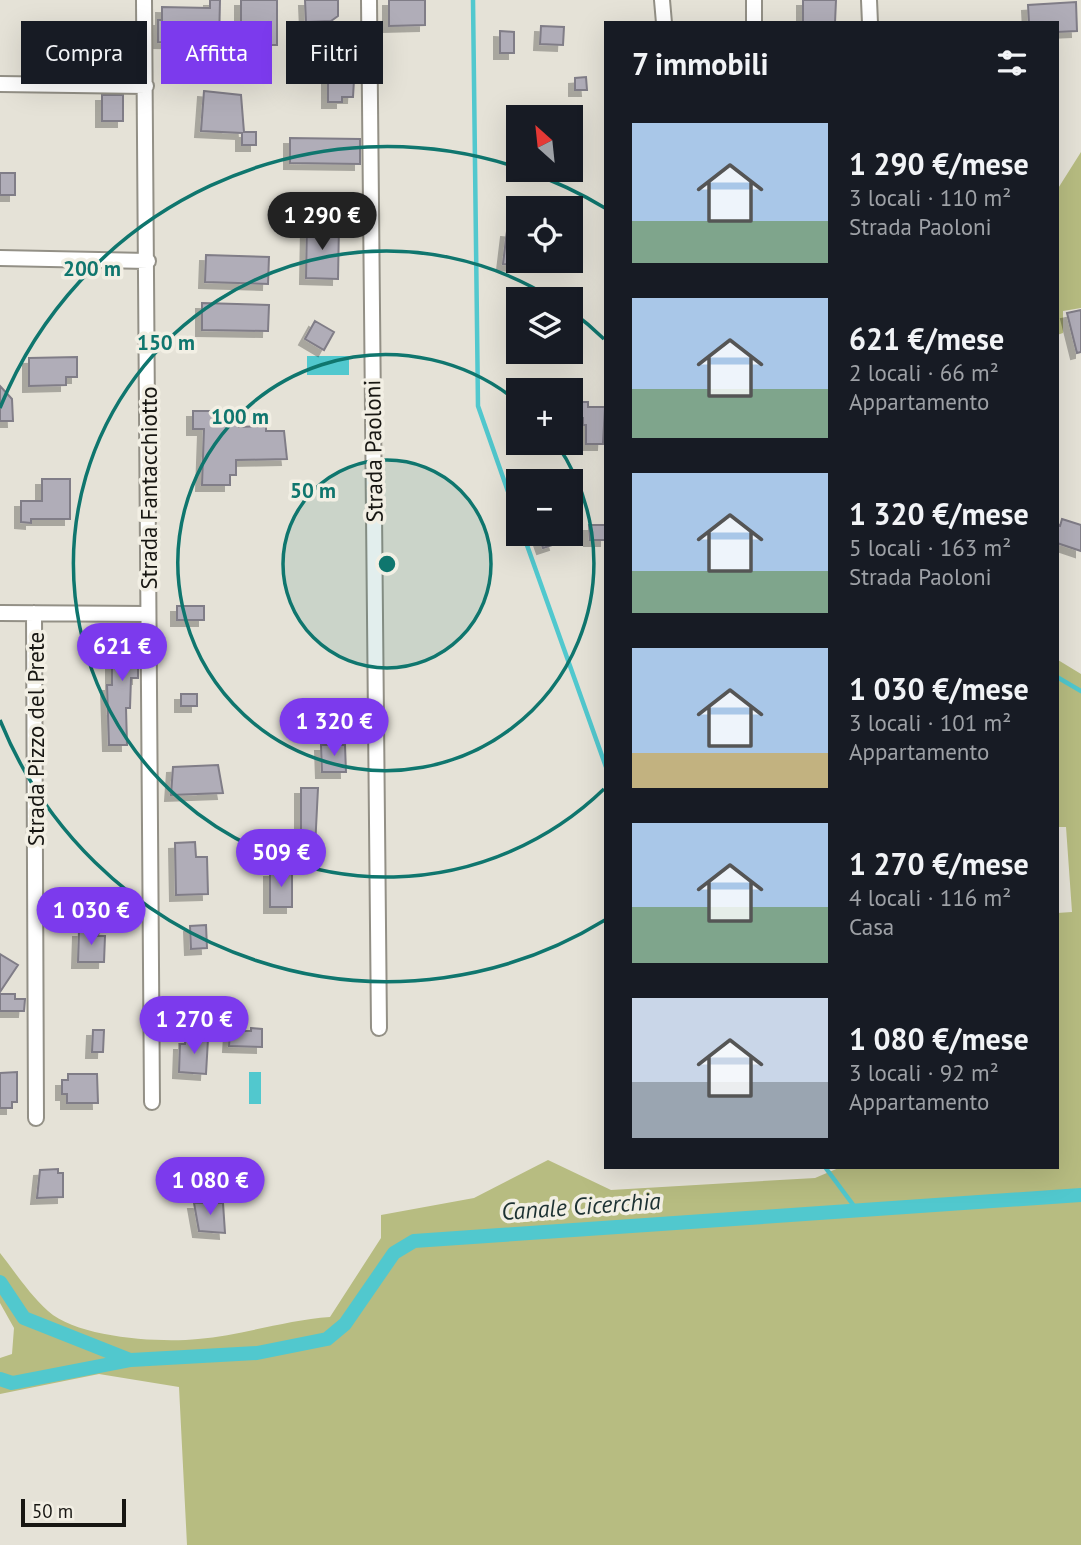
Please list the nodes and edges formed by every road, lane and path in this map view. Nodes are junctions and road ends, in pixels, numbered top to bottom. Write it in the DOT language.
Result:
graph roads {
  1 [pos="144,0"];
  2 [pos="369,0"];
  3 [pos="662,0"];
  4 [pos="754,0"];
  5 [pos="869,0"];
  6 [pos="664,21"];
  7 [pos="754,21"];
  8 [pos="870,21"];
  9 [pos="0,84"];
  10 [pos="146,86"];
  11 [pos="0,258"];
  12 [pos="148,261"];
  13 [pos="0,613"];
  14 [pos="34,613"];
  15 [pos="148,614"];
  16 [pos="379,1028"];
  17 [pos="152,1102"];
  18 [pos="36,1118"];
  1 -- 10 [label="street, Strada Fantacchiotto"];
  2 -- 16 [label="street, Strada Paoloni"];
  3 -- 6 [label="street"];
  4 -- 7 [label="street"];
  5 -- 8 [label="street"];
  9 -- 10 [label="street"];
  10 -- 12 [label="street, Strada Fantacchiotto"];
  11 -- 12 [label="street"];
  12 -- 15 [label="street, Strada Fantacchiotto"];
  13 -- 14 [label="street"];
  14 -- 15 [label="street"];
  14 -- 18 [label="street, Strada Pizzo del Prete"];
  15 -- 17 [label="street, Strada Fantacchiotto"];
}
